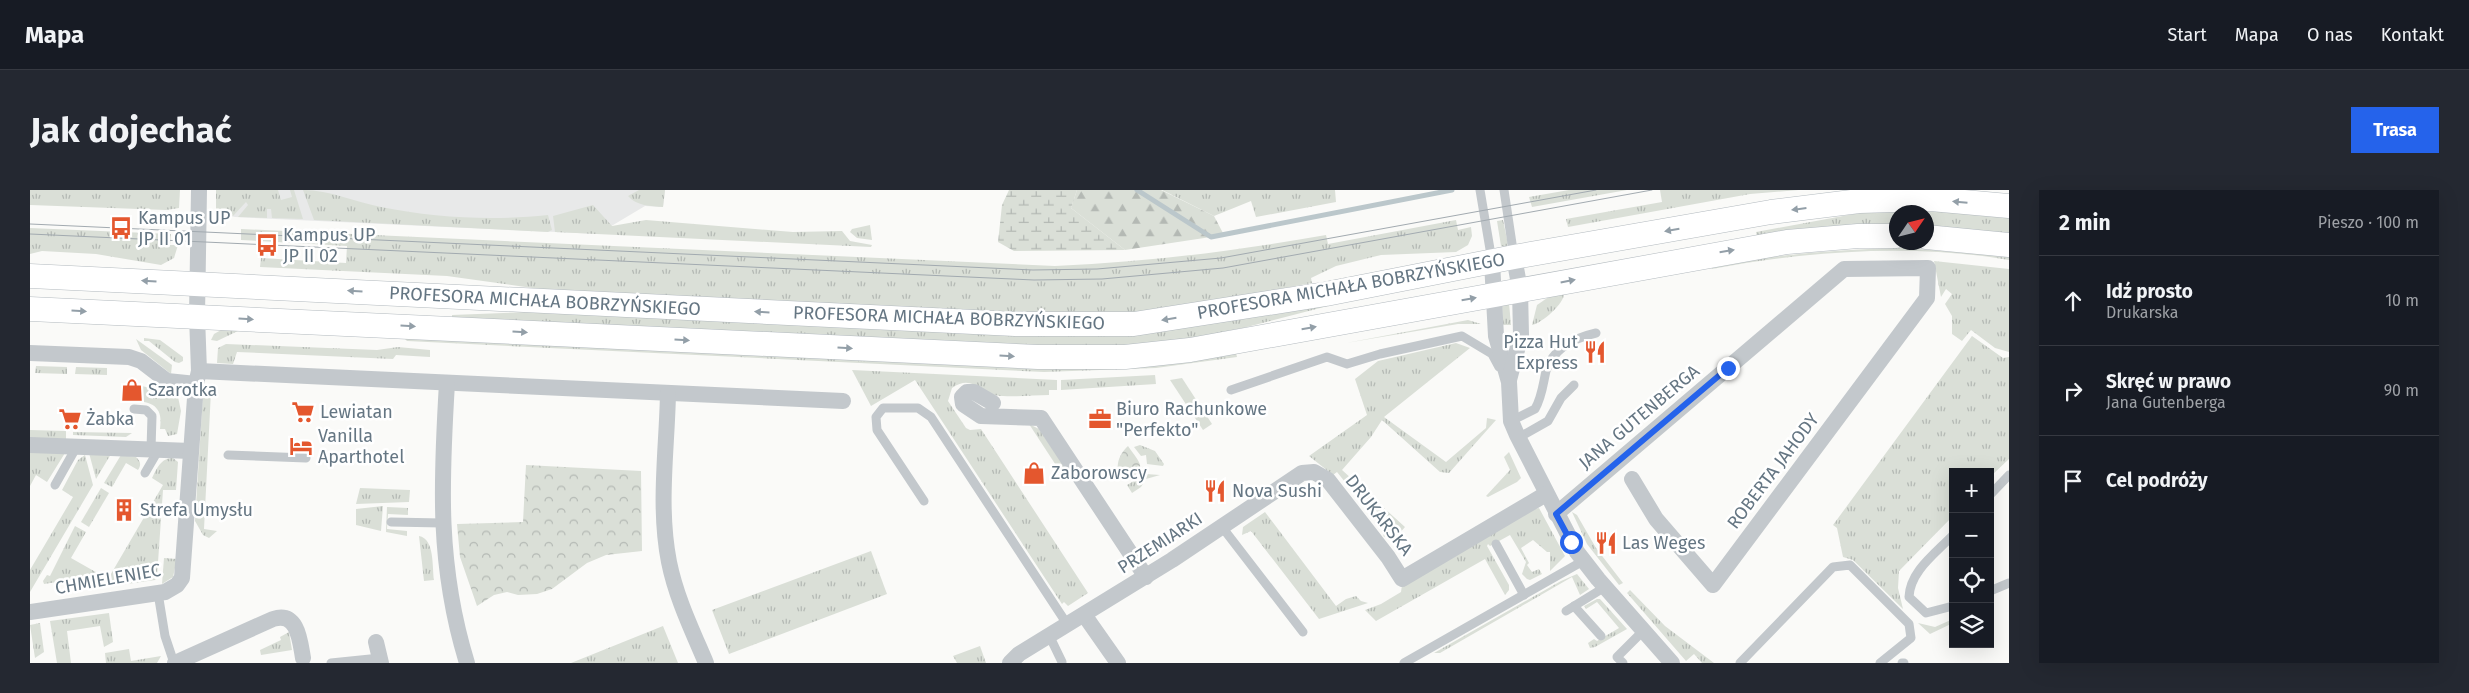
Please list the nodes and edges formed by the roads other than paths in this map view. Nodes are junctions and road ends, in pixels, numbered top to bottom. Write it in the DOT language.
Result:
graph roads {
  1 [pos="199,190"];
  2 [pos="1480,190"];
  3 [pos="1504,190"];
  4 [pos="2009,206"];
  5 [pos="1889,236"];
  6 [pos="1934,238"];
  7 [pos="2009,245"];
  8 [pos="1503,259"];
  9 [pos="1928,268"];
  10 [pos="30,276"];
  11 [pos="198,283"];
  12 [pos="1520,290"];
  13 [pos="1494,294"];
  14 [pos="30,309"];
  15 [pos="197,316"];
  16 [pos="1596,333"];
  17 [pos="30,353"];
  18 [pos="198,377"];
  19 [pos="1509,382"];
  20 [pos="447,383"];
  21 [pos="1574,386"];
  22 [pos="1231,390"];
  23 [pos="668,393"];
  24 [pos="843,402"];
  25 [pos="993,403"];
  26 [pos="134,408"];
  27 [pos="1511,421"];
  28 [pos="1518,438"];
  29 [pos="30,445"];
  30 [pos="78,446"];
  31 [pos="155,449"];
  32 [pos="191,451"];
  33 [pos="228,455"];
  34 [pos="306,458"];
  35 [pos="146,473"];
  36 [pos="2009,475"];
  37 [pos="1632,479"];
  38 [pos="55,485"];
  39 [pos="1994,491"];
  40 [pos="1546,494"];
  41 [pos="924,501"];
  42 [pos="1257,504"];
  43 [pos="1556,514"];
  44 [pos="391,522"];
  45 [pos="442,523"];
  46 [pos="1222,527"];
  47 [pos="1949,539"];
  48 [pos="1496,544"];
  49 [pos="1583,561"];
  50 [pos="1146,577"];
  51 [pos="2009,583"];
  52 [pos="1605,587"];
  53 [pos="1994,589"];
  54 [pos="158,593"];
  55 [pos="1524,594"];
  56 [pos="1574,606"];
  57 [pos="1949,607"];
  58 [pos="1566,611"];
  59 [pos="30,612"];
  60 [pos="1084,616"];
  61 [pos="1067,624"];
  62 [pos="1643,631"];
  63 [pos="1303,632"];
  64 [pos="1049,635"];
  65 [pos="1601,636"];
  66 [pos="379,654"];
  67 [pos="303,658"];
  68 [pos="1062,662"];
  69 [pos="174,663"];
  70 [pos="331,663"];
  71 [pos="467,663"];
  72 [pos="706,663"];
  73 [pos="1010,663"];
  74 [pos="1118,663"];
  75 [pos="1404,663"];
  76 [pos="1623,663"];
  77 [pos="1672,663"];
  78 [pos="1740,663"];
  79 [pos="1880,663"];
  1 -- 11 [label="street, CHMIELENIEC"];
  2 -- 8 [label="lane"];
  3 -- 8 [label="lane"];
  4 -- 8 [label="main road, PROFESORA MICHAŁA BOBRZYŃSKIEGO, one-way"];
  12 -- 5 [label="main road, PROFESORA MICHAŁA BOBRZYŃSKIEGO, one-way"];
  6 -- 7 [label="main road"];
  8 -- 11 [label="main road, PROFESORA MICHAŁA BOBRZYŃSKIEGO, one-way"];
  8 -- 12 [label="street"];
  8 -- 13 [label="street"];
  9 -- 37 [label="street, ROBERTA JAHODY"];
  9 -- 43 [label="street, JANA GUTENBERGA"];
  11 -- 10 [label="main road, PROFESORA MICHAŁA BOBRZYŃSKIEGO, one-way"];
  11 -- 15 [label="street, CHMIELENIEC"];
  12 -- 13 [label="main road, PROFESORA MICHAŁA BOBRZYŃSKIEGO"];
  12 -- 19 [label="street"];
  15 -- 13 [label="main road, PROFESORA MICHAŁA BOBRZYŃSKIEGO, one-way"];
  13 -- 19 [label="street"];
  14 -- 15 [label="main road, PROFESORA MICHAŁA BOBRZYŃSKIEGO, one-way"];
  15 -- 18 [label="street, CHMIELENIEC"];
  16 -- 27 [label="lane"];
  17 -- 18 [label="street"];
  18 -- 20 [label="street"];
  18 -- 32 [label="street, CHMIELENIEC"];
  19 -- 22 [label="lane"];
  19 -- 27 [label="street"];
  20 -- 23 [label="street"];
  20 -- 45 [label="street"];
  21 -- 28 [label="lane"];
  23 -- 24 [label="street"];
  23 -- 72 [label="street"];
  25 -- 50 [label="street"];
  26 -- 31 [label="lane"];
  27 -- 28 [label="street"];
  28 -- 40 [label="street"];
  29 -- 30 [label="street"];
  30 -- 31 [label="street"];
  30 -- 38 [label="lane"];
  31 -- 32 [label="street"];
  31 -- 35 [label="lane"];
  32 -- 54 [label="street, CHMIELENIEC"];
  33 -- 34 [label="lane"];
  36 -- 39 [label="lane"];
  40 -- 42 [label="street, DRUKARSKA"];
  40 -- 43 [label="street"];
  41 -- 61 [label="lane"];
  42 -- 46 [label="street, PRZEMIARKI"];
  43 -- 49 [label="street"];
  44 -- 45 [label="lane"];
  45 -- 71 [label="street"];
  46 -- 50 [label="street, PRZEMIARKI"];
  46 -- 63 [label="lane"];
  47 -- 57 [label="lane"];
  48 -- 55 [label="lane"];
  49 -- 52 [label="street"];
  49 -- 55 [label="lane"];
  50 -- 60 [label="street, PRZEMIARKI"];
  51 -- 53 [label="lane"];
  52 -- 56 [label="lane"];
  52 -- 62 [label="street"];
  54 -- 59 [label="street, CHMIELENIEC"];
  54 -- 69 [label="lane"];
  55 -- 75 [label="lane"];
  56 -- 58 [label="lane"];
  56 -- 65 [label="lane"];
  60 -- 61 [label="street, PRZEMIARKI"];
  60 -- 74 [label="street"];
  61 -- 64 [label="street, PRZEMIARKI"];
  62 -- 76 [label="lane"];
  62 -- 77 [label="street"];
  64 -- 68 [label="lane"];
  64 -- 73 [label="street, PRZEMIARKI"];
  66 -- 70 [label="lane"];
  67 -- 69 [label="street"];
  78 -- 79 [label="lane"];
}
